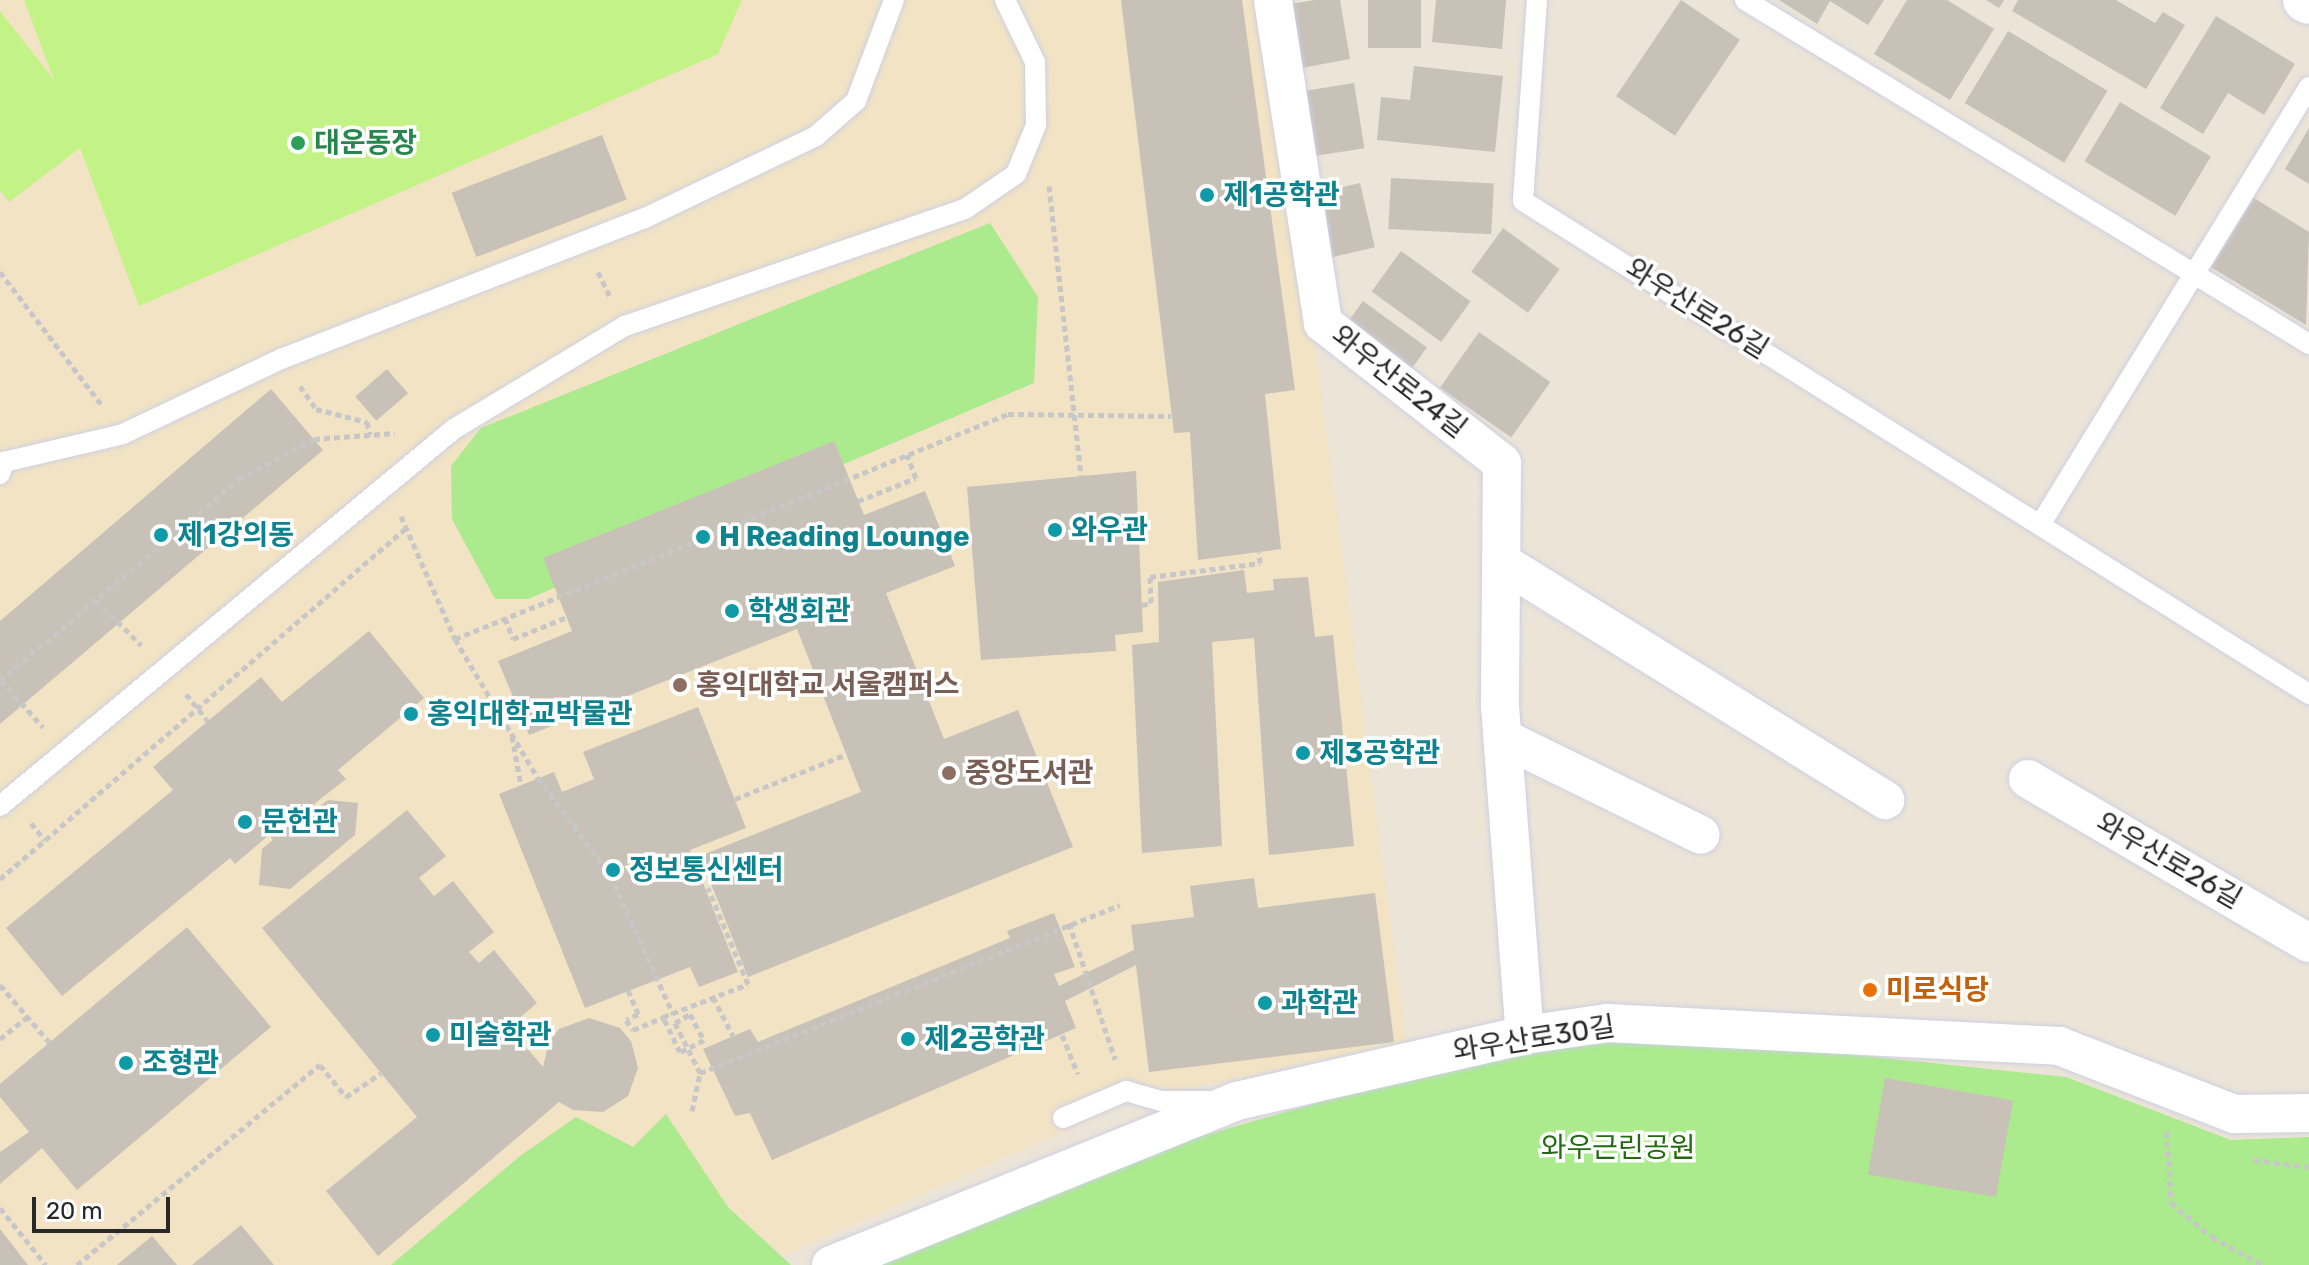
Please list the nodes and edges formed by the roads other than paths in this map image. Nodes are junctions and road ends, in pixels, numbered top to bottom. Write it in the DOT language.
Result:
graph roads {
  1 [pos="894,0"];
  2 [pos="1005,0"];
  3 [pos="1273,0"];
  4 [pos="1537,0"];
  5 [pos="1745,0"];
  6 [pos="2309,87"];
  7 [pos="2194,274"];
  8 [pos="2309,344"];
  9 [pos="0,474"];
  10 [pos="2040,525"];
  11 [pos="1503,563"];
  12 [pos="2309,694"];
  13 [pos="1503,738"];
  14 [pos="2028,779"];
  15 [pos="1885,800"];
  16 [pos="0,806"];
  17 [pos="1701,835"];
  18 [pos="2309,943"];
  19 [pos="1525,1035"];
  20 [pos="1237,1101"];
  21 [pos="2309,1113"];
  22 [pos="1063,1118"];
  23 [pos="831,1265"];
  1 -- 9 [label="lane"];
  2 -- 16 [label="lane"];
  3 -- 11 [label="street, 와우산로24길"];
  4 -- 10 [label="lane, 와우산로26길"];
  5 -- 7 [label="lane"];
  6 -- 7 [label="lane"];
  7 -- 8 [label="lane"];
  7 -- 10 [label="lane"];
  10 -- 12 [label="lane, 와우산로26길"];
  11 -- 13 [label="street, 와우산로24길"];
  11 -- 15 [label="street"];
  13 -- 17 [label="street"];
  13 -- 19 [label="street, 와우산로24길"];
  14 -- 18 [label="street, 와우산로26길"];
  19 -- 20 [label="street, 와우산로30길"];
  19 -- 21 [label="street, 와우산로30길"];
  20 -- 22 [label="lane"];
  20 -- 23 [label="street, 와우산로30길"];
}
